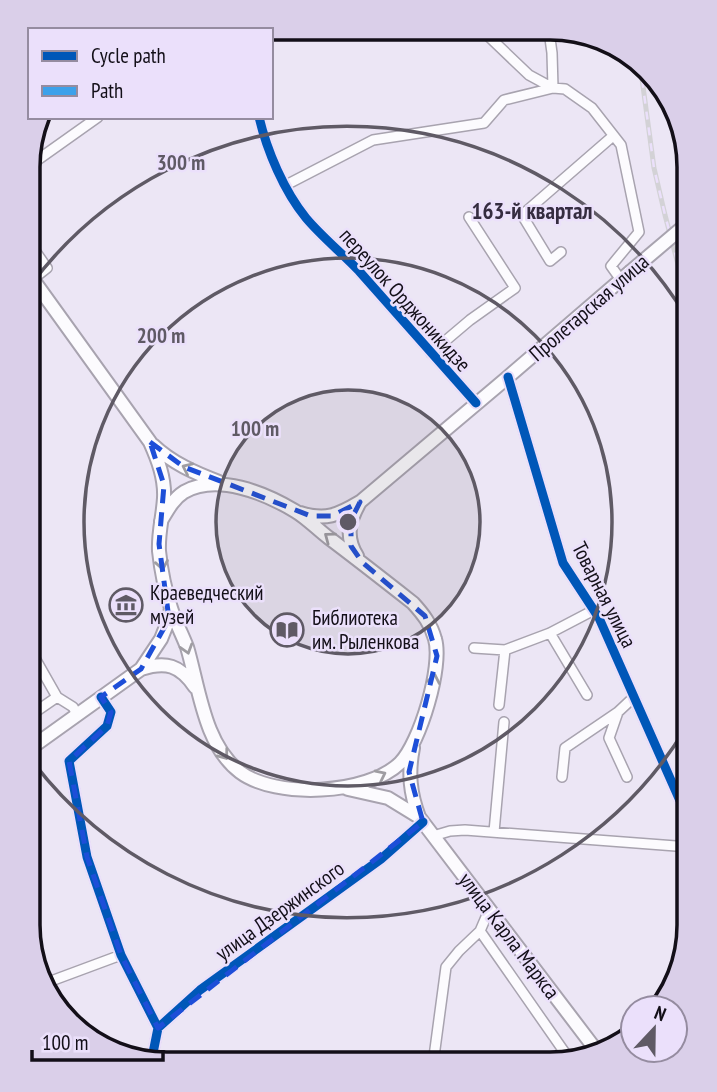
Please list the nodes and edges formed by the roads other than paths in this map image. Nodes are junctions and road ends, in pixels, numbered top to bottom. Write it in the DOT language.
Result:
graph roads {
  1 [pos="493,40"];
  2 [pos="550,40"];
  3 [pos="553,88"];
  4 [pos="94,119"];
  5 [pos="260,119"];
  6 [pos="613,136"];
  7 [pos="41,158"];
  8 [pos="286,185"];
  9 [pos="469,217"];
  10 [pos="677,232"];
  11 [pos="561,252"];
  12 [pos="40,258"];
  13 [pos="40,272"];
  14 [pos="625,276"];
  15 [pos="40,289"];
  16 [pos="431,353"];
  17 [pos="508,377"];
  18 [pos="476,403"];
  19 [pos="150,442"];
  20 [pos="230,485"];
  21 [pos="360,502"];
  22 [pos="296,512"];
  23 [pos="161,521"];
  24 [pos="362,562"];
  25 [pos="171,608"];
  26 [pos="594,610"];
  27 [pos="550,633"];
  28 [pos="474,648"];
  29 [pos="505,650"];
  30 [pos="40,666"];
  31 [pos="141,669"];
  32 [pos="199,692"];
  33 [pos="587,695"];
  34 [pos="57,696"];
  35 [pos="101,697"];
  36 [pos="634,697"];
  37 [pos="499,705"];
  38 [pos="40,708"];
  39 [pos="618,712"];
  40 [pos="77,714"];
  41 [pos="504,722"];
  42 [pos="40,741"];
  43 [pos="414,744"];
  44 [pos="562,777"];
  45 [pos="627,777"];
  46 [pos="337,789"];
  47 [pos="676,792"];
  48 [pos="421,820"];
  49 [pos="494,832"];
  50 [pos="433,836"];
  51 [pos="676,846"];
  52 [pos="489,910"];
  53 [pos="480,931"];
  54 [pos="121,955"];
  55 [pos="53,980"];
  56 [pos="158,1028"];
  57 [pos="592,1044"];
  58 [pos="563,1050"];
  59 [pos="153,1051"];
  60 [pos="435,1052"];
  1 -- 3 [label="street"];
  2 -- 3 [label="street"];
  3 -- 6 [label="street"];
  3 -- 8 [label="street"];
  4 -- 7 [label="street"];
  5 -- 8 [label="street, переулок Орджоникидзе"];
  6 -- 11 [label="street"];
  6 -- 14 [label="street"];
  8 -- 16 [label="street, переулок Орджоникидзе"];
  9 -- 16 [label="street"];
  10 -- 14 [label="main road, Пролетарская улица, bridge"];
  12 -- 13 [label="street"];
  14 -- 17 [label="main road, Пролетарская улица"];
  15 -- 19 [label="main road"];
  16 -- 18 [label="street, переулок Орджоникидзе"];
  17 -- 18 [label="main road, Пролетарская улица"];
  17 -- 26 [label="street, Товарная улица"];
  18 -- 21 [label="main road, Пролетарская улица"];
  20 -- 19 [label="main road, one-way"];
  19 -- 23 [label="main road"];
  20 -- 22 [label="main road"];
  20 -- 23 [label="main road"];
  21 -- 22 [label="main road, Пролетарская улица"];
  21 -- 24 [label="main road"];
  24 -- 22 [label="main road, one-way"];
  23 -- 25 [label="main road, one-way"];
  43 -- 24 [label="main road, one-way"];
  25 -- 31 [label="main road"];
  25 -- 32 [label="main road, one-way"];
  26 -- 27 [label="street, Товарная улица"];
  26 -- 36 [label="street, Товарная улица"];
  27 -- 29 [label="street, Товарная улица"];
  27 -- 33 [label="street"];
  28 -- 29 [label="street"];
  29 -- 37 [label="street"];
  30 -- 34 [label="street"];
  31 -- 32 [label="main road"];
  31 -- 35 [label="main road"];
  32 -- 46 [label="main road, one-way"];
  34 -- 38 [label="street"];
  34 -- 40 [label="street"];
  35 -- 40 [label="main road"];
  35 -- 54 [label="street"];
  36 -- 39 [label="street"];
  36 -- 47 [label="street, Товарная улица"];
  39 -- 44 [label="street"];
  39 -- 45 [label="street"];
  40 -- 42 [label="main road"];
  41 -- 49 [label="street"];
  46 -- 43 [label="main road, one-way"];
  43 -- 48 [label="main road, улица Карла Маркса"];
  46 -- 48 [label="main road, улица Карла Маркса"];
  48 -- 50 [label="main road, улица Карла Маркса"];
  48 -- 56 [label="street, улица Дзержинского"];
  49 -- 50 [label="street"];
  49 -- 51 [label="street"];
  50 -- 52 [label="main road, улица Карла Маркса"];
  52 -- 53 [label="street"];
  52 -- 57 [label="main road, улица Карла Маркса"];
  53 -- 58 [label="street, улица Карла Маркса"];
  53 -- 60 [label="street"];
  54 -- 55 [label="street"];
  54 -- 56 [label="street"];
  56 -- 59 [label="street"];
}
